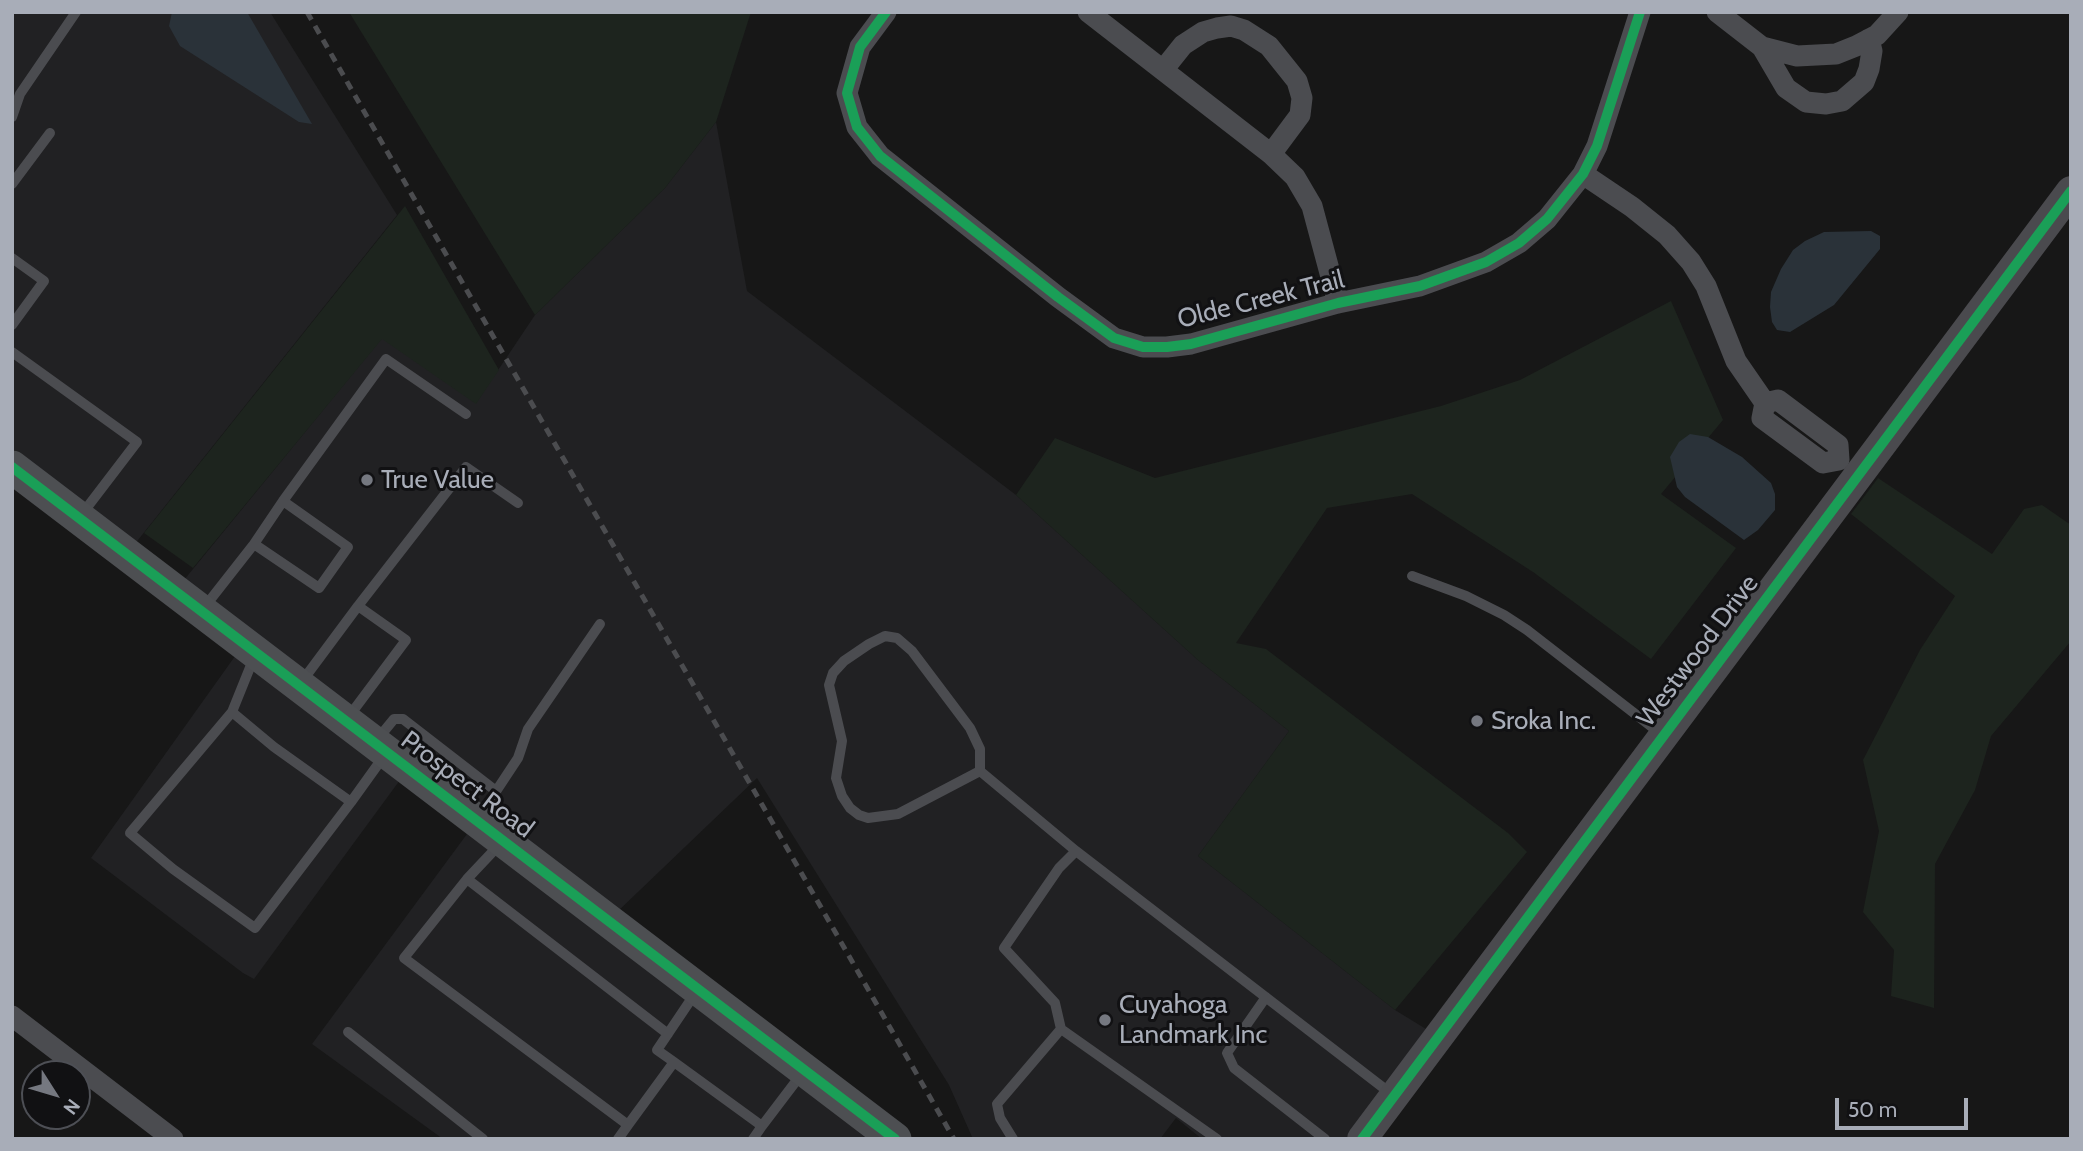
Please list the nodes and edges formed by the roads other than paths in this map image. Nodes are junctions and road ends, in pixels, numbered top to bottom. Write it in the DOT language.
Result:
graph roads {
  1 [pos="76,12"];
  2 [pos="886,12"];
  3 [pos="1088,12"];
  4 [pos="1640,12"];
  5 [pos="1717,12"];
  6 [pos="1898,12"];
  7 [pos="1869,39"];
  8 [pos="1762,47"];
  9 [pos="1163,70"];
  10 [pos="12,117"];
  11 [pos="50,133"];
  12 [pos="1271,154"];
  13 [pos="1583,174"];
  14 [pos="12,184"];
  15 [pos="2071,191"];
  16 [pos="12,258"];
  17 [pos="1338,303"];
  18 [pos="12,325"];
  19 [pos="12,352"];
  20 [pos="466,414"];
  21 [pos="12,467"];
  22 [pos="1849,468"];
  23 [pos="283,501"];
  24 [pos="518,503"];
  25 [pos="79,518"];
  26 [pos="254,544"];
  27 [pos="1412,576"];
  28 [pos="359,606"];
  29 [pos="201,611"];
  30 [pos="600,624"];
  31 [pos="256,653"];
  32 [pos="299,685"];
  33 [pos="232,712"];
  34 [pos="346,721"];
  35 [pos="1663,736"];
  36 [pos="381,747"];
  37 [pos="980,771"];
  38 [pos="496,790"];
  39 [pos="351,802"];
  40 [pos="477,821"];
  41 [pos="503,841"];
  42 [pos="1076,851"];
  43 [pos="467,879"];
  44 [pos="698,989"];
  45 [pos="1266,997"];
  46 [pos="12,1016"];
  47 [pos="1061,1029"];
  48 [pos="348,1032"];
  49 [pos="668,1034"];
  50 [pos="674,1062"];
  51 [pos="805,1070"];
  52 [pos="1394,1096"];
  53 [pos="628,1125"];
  54 [pos="762,1126"];
  55 [pos="173,1139"];
  56 [pos="484,1139"];
  57 [pos="618,1139"];
  58 [pos="753,1139"];
  59 [pos="895,1139"];
  60 [pos="1013,1139"];
  61 [pos="1217,1139"];
  62 [pos="1325,1139"];
  63 [pos="1362,1139"];
  1 -- 10 [label="lane"];
  2 -- 17 [label="street, Olde Creek Trail"];
  3 -- 9 [label="street"];
  4 -- 13 [label="street, Olde Creek Trail"];
  5 -- 8 [label="street"];
  6 -- 7 [label="street"];
  7 -- 8 [label="street"];
  7 -- 8 [label="street"];
  9 -- 12 [label="street"];
  9 -- 12 [label="street"];
  11 -- 14 [label="lane"];
  12 -- 17 [label="street"];
  13 -- 17 [label="street, Olde Creek Trail"];
  13 -- 22 [label="street"];
  15 -- 22 [label="street, Westwood Drive"];
  16 -- 18 [label="lane"];
  19 -- 25 [label="lane"];
  20 -- 23 [label="lane"];
  21 -- 25 [label="main road, Prospect Road"];
  22 -- 35 [label="street, Westwood Drive"];
  23 -- 26 [label="lane"];
  23 -- 26 [label="lane"];
  24 -- 28 [label="lane"];
  25 -- 29 [label="main road, Prospect Road"];
  26 -- 29 [label="lane"];
  27 -- 35 [label="lane"];
  28 -- 32 [label="lane"];
  28 -- 34 [label="lane"];
  29 -- 31 [label="main road, Prospect Road"];
  30 -- 38 [label="lane"];
  31 -- 32 [label="main road, Prospect Road"];
  31 -- 33 [label="lane"];
  32 -- 34 [label="main road, Prospect Road"];
  33 -- 39 [label="lane"];
  33 -- 39 [label="lane"];
  34 -- 36 [label="main road, Prospect Road"];
  35 -- 52 [label="street, Westwood Drive"];
  36 -- 38 [label="lane"];
  36 -- 39 [label="lane"];
  36 -- 40 [label="main road, Prospect Road"];
  37 -- 37 [label="lane"];
  37 -- 42 [label="lane"];
  38 -- 40 [label="lane"];
  40 -- 41 [label="main road, Prospect Road"];
  41 -- 43 [label="lane"];
  41 -- 44 [label="main road, Prospect Road"];
  42 -- 45 [label="lane"];
  42 -- 47 [label="lane"];
  43 -- 49 [label="lane"];
  43 -- 53 [label="lane"];
  44 -- 49 [label="lane"];
  44 -- 51 [label="main road, Prospect Road"];
  45 -- 52 [label="lane"];
  45 -- 62 [label="lane"];
  46 -- 55 [label="street"];
  47 -- 60 [label="lane"];
  47 -- 61 [label="lane"];
  48 -- 56 [label="lane"];
  49 -- 50 [label="lane"];
  50 -- 53 [label="lane"];
  50 -- 54 [label="lane"];
  51 -- 54 [label="lane"];
  51 -- 59 [label="main road, Prospect Road"];
  52 -- 63 [label="street, Westwood Drive"];
  53 -- 57 [label="lane"];
  54 -- 58 [label="lane"];
}
